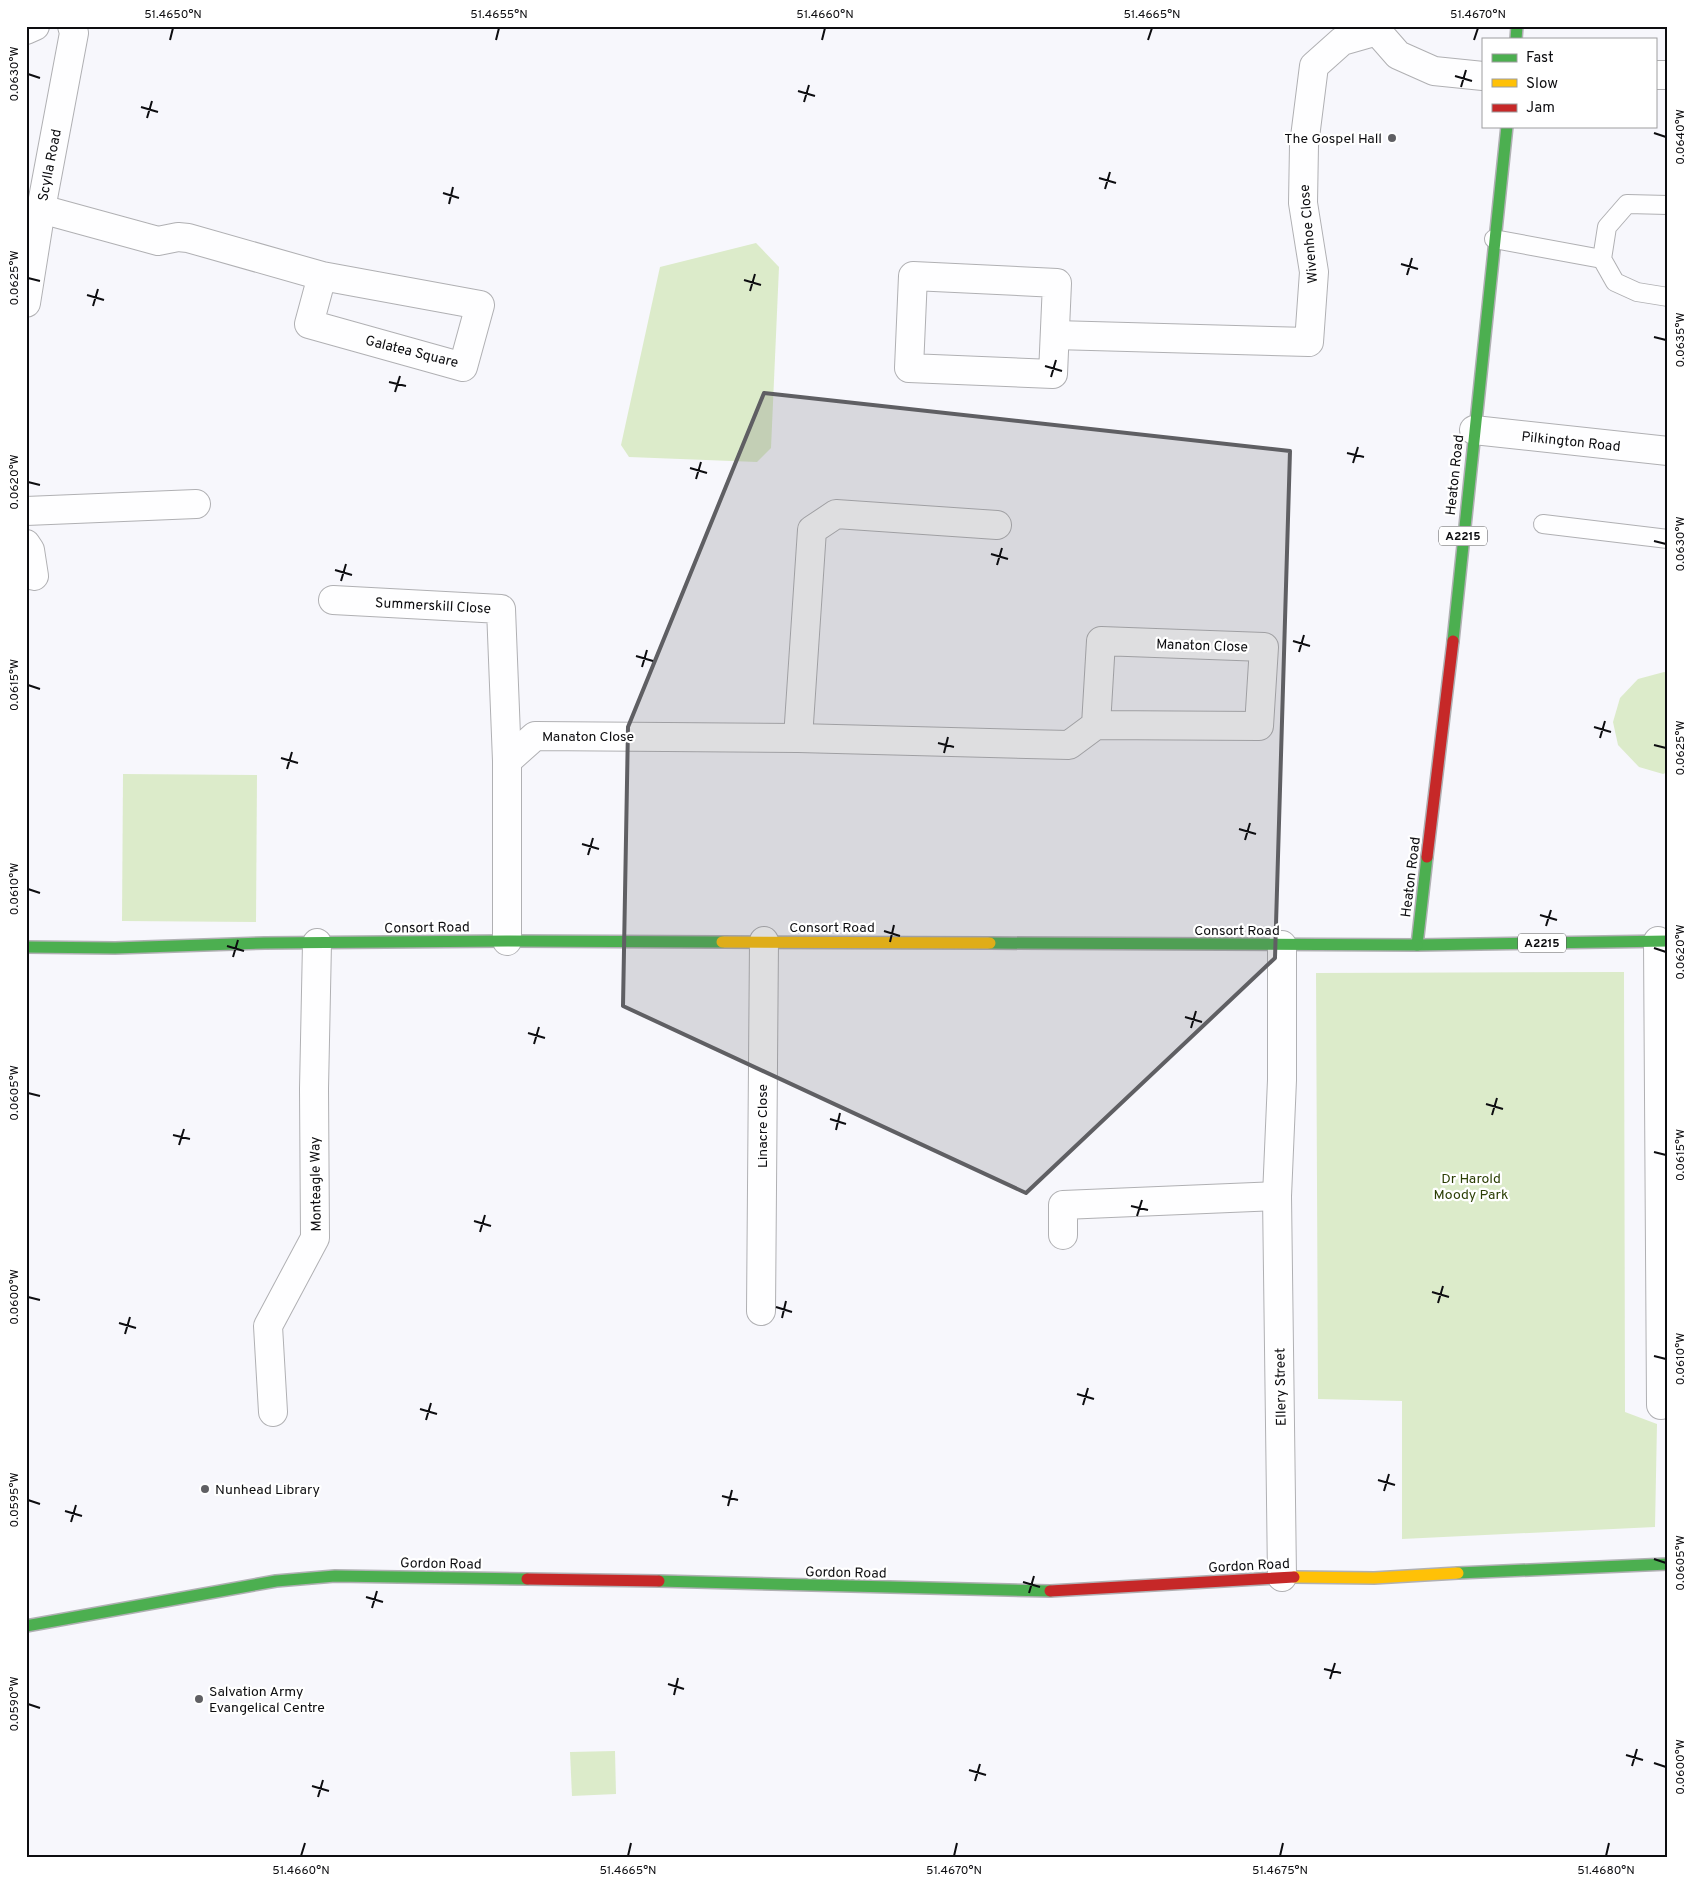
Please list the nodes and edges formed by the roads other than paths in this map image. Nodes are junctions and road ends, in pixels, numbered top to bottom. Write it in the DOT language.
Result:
graph roads {
  1 [pos="35,26"];
  2 [pos="72,26"];
  3 [pos="1377,29"];
  4 [pos="26,30"];
  5 [pos="1482,76"];
  6 [pos="1507,128"];
  7 [pos="1668,205"];
  8 [pos="41,209"];
  9 [pos="1494,238"];
  10 [pos="1602,259"];
  11 [pos="322,276"];
  12 [pos="1668,297"];
  13 [pos="26,303"];
  14 [pos="1055,335"];
  15 [pos="1474,430"];
  16 [pos="1668,451"];
  17 [pos="196,504"];
  18 [pos="26,511"];
  19 [pos="1543,524"];
  20 [pos="997,526"];
  21 [pos="1668,539"];
  22 [pos="26,544"];
  23 [pos="34,576"];
  24 [pos="333,600"];
  25 [pos="1096,726"];
  26 [pos="798,738"];
  27 [pos="508,761"];
  28 [pos="507,941"];
  29 [pos="764,941"];
  30 [pos="1663,941"];
  31 [pos="317,943"];
  32 [pos="1282,945"];
  33 [pos="1417,945"];
  34 [pos="26,947"];
  35 [pos="1276,1196"];
  36 [pos="1063,1235"];
  37 [pos="761,1311"];
  38 [pos="1661,1405"];
  39 [pos="272,1412"];
  40 [pos="1668,1564"];
  41 [pos="1282,1577"];
  42 [pos="26,1626"];
  1 -- 4 [label="street"];
  2 -- 8 [label="street, Scylla Road"];
  3 -- 5 [label="street, Wivenhoe Close"];
  3 -- 14 [label="street, Wivenhoe Close"];
  6 -- 9 [label="street, Heaton Road / A2215"];
  7 -- 10 [label="lane"];
  8 -- 11 [label="street, Galatea Square"];
  8 -- 13 [label="street, Scylla Road"];
  9 -- 10 [label="lane"];
  9 -- 15 [label="street, Heaton Road / A2215"];
  10 -- 12 [label="lane"];
  11 -- 11 [label="street, Galatea Square"];
  14 -- 14 [label="street"];
  15 -- 16 [label="street, Pilkington Road"];
  15 -- 33 [label="street, Heaton Road / A2215"];
  17 -- 18 [label="street"];
  19 -- 21 [label="lane"];
  20 -- 26 [label="street"];
  22 -- 23 [label="street"];
  24 -- 27 [label="street, Summerskill Close"];
  25 -- 25 [label="street, Manaton Close"];
  25 -- 26 [label="street, Manaton Close"];
  26 -- 27 [label="street, Manaton Close"];
  27 -- 28 [label="street"];
  28 -- 29 [label="street, Consort Road"];
  28 -- 31 [label="street, Consort Road"];
  29 -- 32 [label="street, Consort Road"];
  29 -- 37 [label="street, Linacre Close"];
  30 -- 33 [label="street, Consort Road / A2215"];
  30 -- 38 [label="street"];
  31 -- 34 [label="street, Consort Road"];
  31 -- 39 [label="street, Monteagle Way"];
  32 -- 33 [label="street, Consort Road"];
  32 -- 35 [label="street, Ellery Street"];
  35 -- 36 [label="street"];
  35 -- 41 [label="street, Ellery Street"];
  40 -- 41 [label="street, Gordon Road"];
  41 -- 42 [label="street, Gordon Road"];
}
